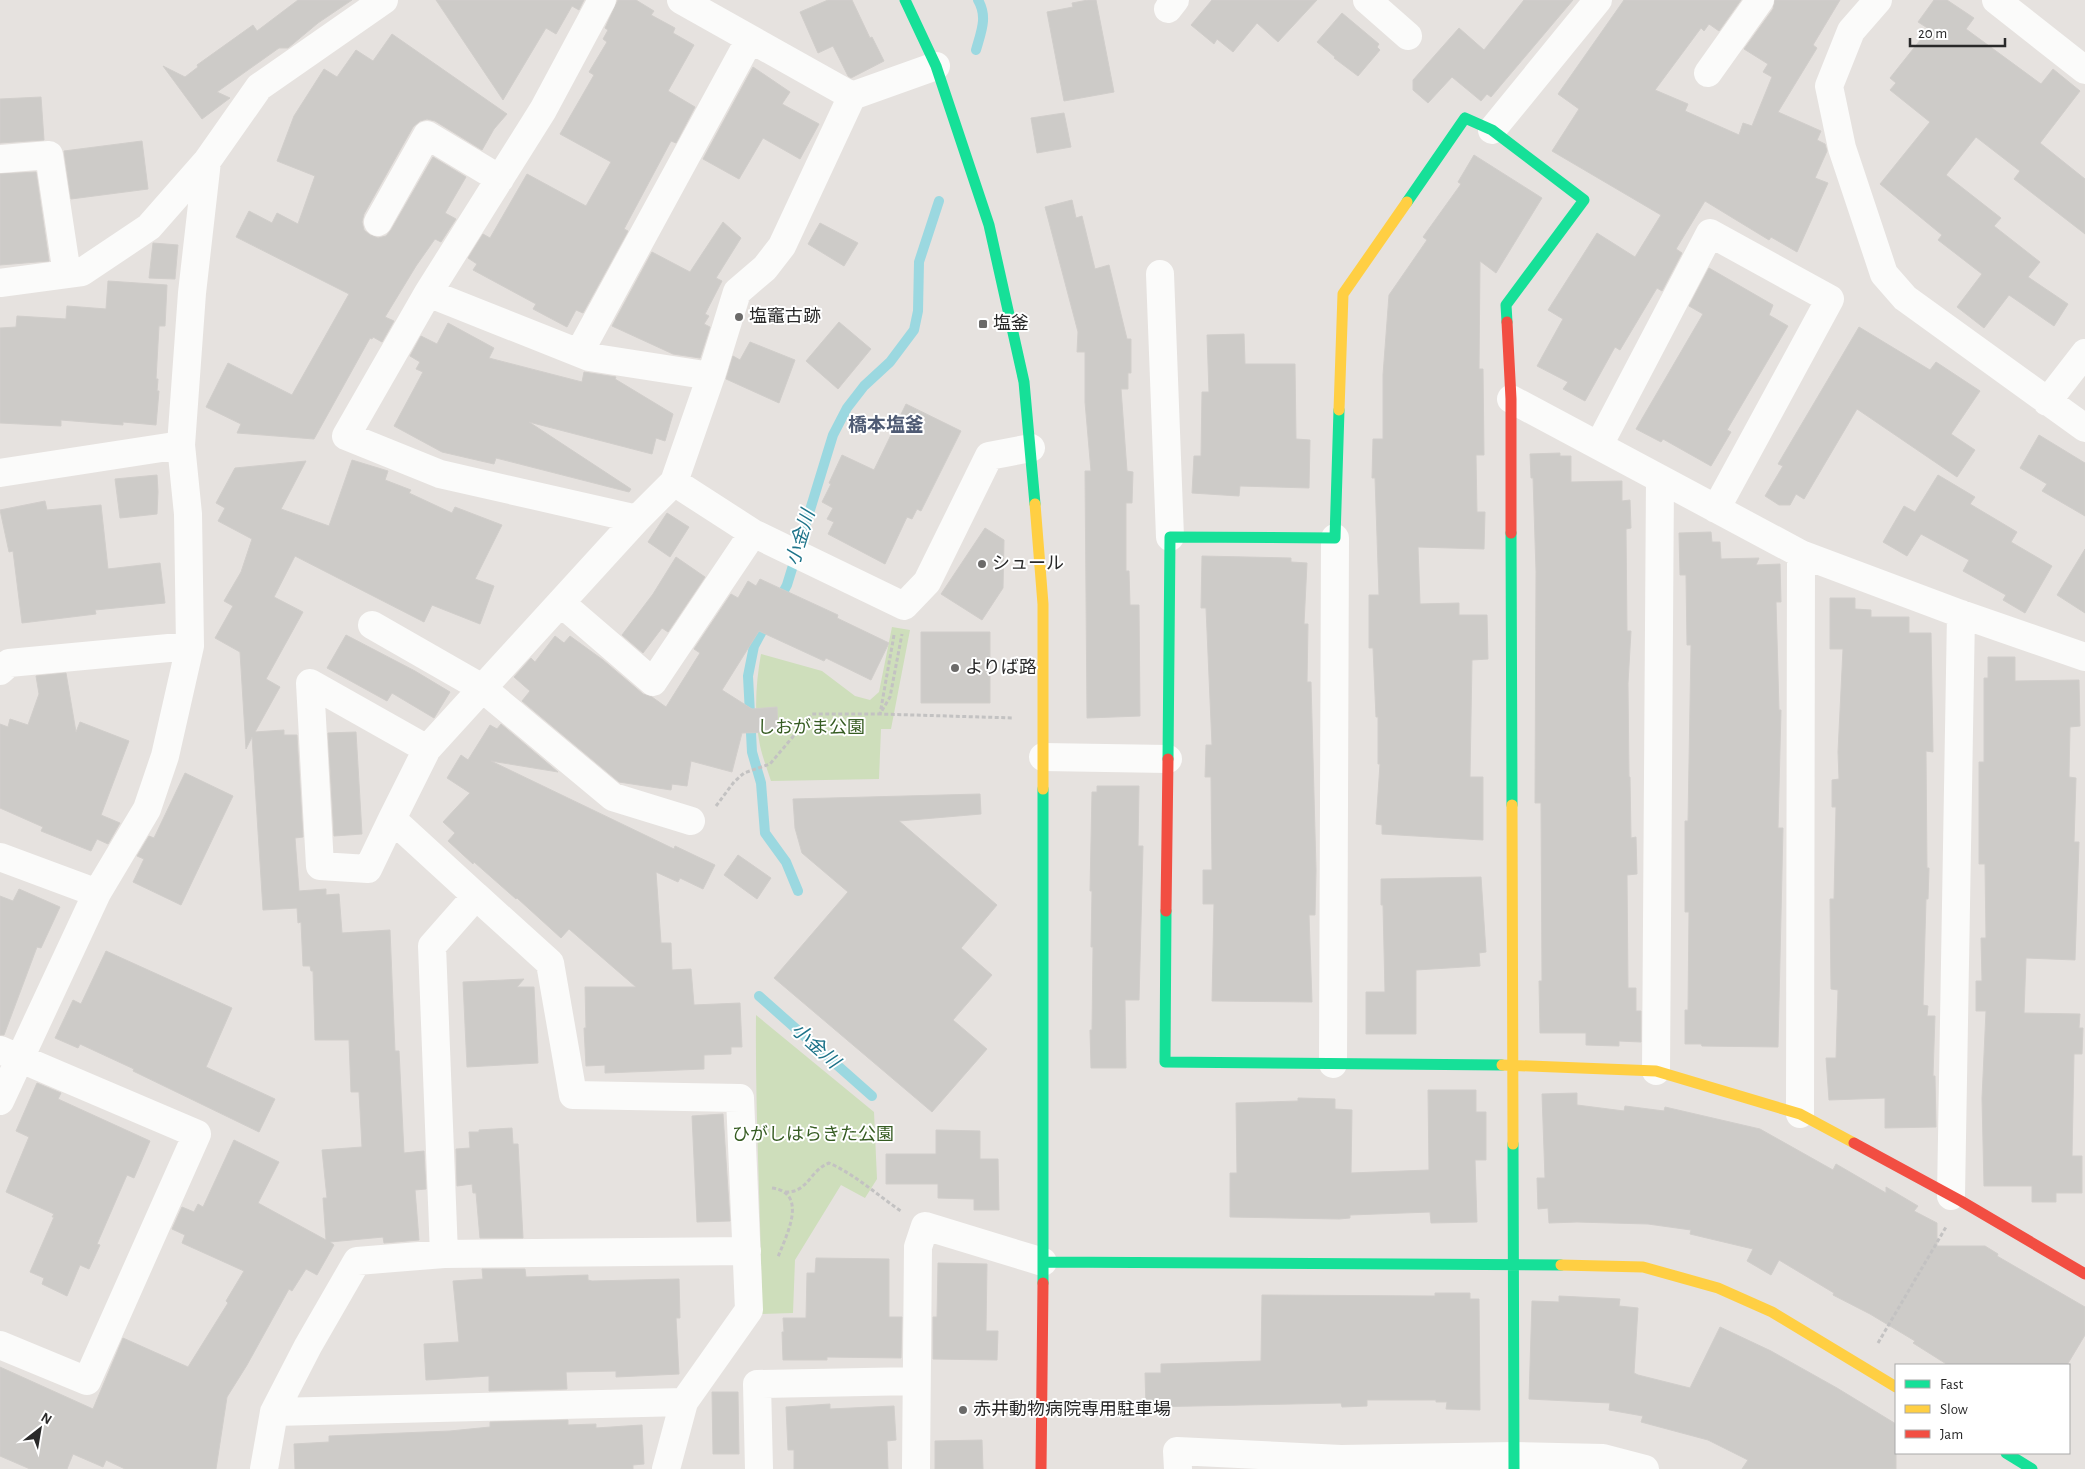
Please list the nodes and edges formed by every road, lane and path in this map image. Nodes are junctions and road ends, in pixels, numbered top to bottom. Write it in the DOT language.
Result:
graph roads {
  1 [pos="384,0"];
  2 [pos="602,0"];
  3 [pos="681,0"];
  4 [pos="905,0"];
  5 [pos="1367,0"];
  6 [pos="1598,0"];
  7 [pos="1760,0"];
  8 [pos="1878,0"];
  9 [pos="1996,0"];
  10 [pos="1408,36"];
  11 [pos="750,39"];
  12 [pos="936,66"];
  13 [pos="2085,70"];
  14 [pos="1708,72"];
  15 [pos="852,96"];
  16 [pos="1492,130"];
  17 [pos="0,159"];
  18 [pos="207,161"];
  19 [pos="500,179"];
  20 [pos="378,222"];
  21 [pos="67,274"];
  22 [pos="1160,274"];
  23 [pos="0,283"];
  24 [pos="428,293"];
  25 [pos="580,353"];
  26 [pos="2085,353"];
  27 [pos="711,376"];
  28 [pos="1511,399"];
  29 [pos="2047,402"];
  30 [pos="2085,428"];
  31 [pos="181,445"];
  32 [pos="1599,445"];
  33 [pos="1031,448"];
  34 [pos="0,472"];
  35 [pos="1660,479"];
  36 [pos="674,482"];
  37 [pos="1716,509"];
  38 [pos="637,519"];
  39 [pos="752,533"];
  40 [pos="1170,537"];
  41 [pos="1335,538"];
  42 [pos="1801,554"];
  43 [pos="561,603"];
  44 [pos="1961,614"];
  45 [pos="372,626"];
  46 [pos="895,632"];
  47 [pos="903,632"];
  48 [pos="190,646"];
  49 [pos="2085,657"];
  50 [pos="0,671"];
  51 [pos="482,688"];
  52 [pos="880,714"];
  53 [pos="1042,719"];
  54 [pos="427,749"];
  55 [pos="1043,757"];
  56 [pos="1168,759"];
  57 [pos="392,819"];
  58 [pos="692,821"];
  59 [pos="0,857"];
  60 [pos="97,893"];
  61 [pos="476,896"];
  62 [pos="10,1053"];
  63 [pos="1333,1064"];
  64 [pos="1512,1065"];
  65 [pos="1656,1071"];
  66 [pos="0,1101"];
  67 [pos="1800,1114"];
  68 [pos="785,1192"];
  69 [pos="876,1194"];
  70 [pos="1956,1198"];
  71 [pos="747,1251"];
  72 [pos="444,1254"];
  73 [pos="1043,1262"];
  74 [pos="1514,1264"];
  75 [pos="2085,1274"];
  76 [pos="0,1345"];
  77 [pos="1864,1367"];
  78 [pos="916,1381"];
  79 [pos="1895,1386"];
  80 [pos="684,1402"];
  81 [pos="274,1412"];
  82 [pos="2008,1454"];
  83 [pos="1514,1462"];
  84 [pos="264,1469"];
  85 [pos="666,1469"];
  86 [pos="759,1469"];
  87 [pos="916,1469"];
  88 [pos="1041,1469"];
  89 [pos="1178,1469"];
  90 [pos="1645,1469"];
  91 [pos="2032,1469"];
  1 -- 18 [label="street"];
  2 -- 19 [label="street"];
  3 -- 11 [label="street"];
  4 -- 12 [label="street"];
  5 -- 10 [label="street"];
  6 -- 16 [label="street"];
  7 -- 14 [label="street"];
  8 -- 29 [label="street"];
  9 -- 13 [label="street"];
  11 -- 15 [label="street"];
  11 -- 25 [label="street"];
  12 -- 15 [label="street"];
  12 -- 33 [label="street"];
  15 -- 27 [label="street"];
  16 -- 28 [label="street"];
  16 -- 41 [label="street"];
  17 -- 21 [label="street"];
  18 -- 21 [label="street"];
  18 -- 31 [label="street"];
  19 -- 20 [label="street"];
  19 -- 24 [label="street"];
  21 -- 23 [label="street"];
  22 -- 40 [label="street"];
  24 -- 25 [label="street"];
  24 -- 38 [label="street"];
  25 -- 27 [label="street"];
  26 -- 29 [label="street"];
  27 -- 36 [label="street"];
  28 -- 32 [label="street"];
  28 -- 64 [label="street"];
  29 -- 30 [label="street"];
  31 -- 34 [label="street"];
  31 -- 48 [label="street"];
  32 -- 35 [label="street"];
  32 -- 37 [label="street"];
  33 -- 39 [label="street"];
  33 -- 53 [label="street"];
  35 -- 37 [label="street"];
  35 -- 65 [label="street"];
  36 -- 38 [label="street"];
  36 -- 39 [label="street"];
  37 -- 42 [label="street"];
  38 -- 43 [label="street"];
  39 -- 43 [label="street"];
  40 -- 41 [label="street"];
  40 -- 56 [label="street"];
  41 -- 63 [label="street"];
  42 -- 44 [label="street"];
  42 -- 67 [label="street"];
  43 -- 51 [label="street"];
  44 -- 49 [label="street"];
  44 -- 70 [label="street"];
  45 -- 51 [label="street"];
  46 -- 52 [label="path"];
  47 -- 52 [label="path"];
  48 -- 50 [label="street"];
  48 -- 60 [label="street"];
  51 -- 54 [label="street"];
  51 -- 58 [label="street"];
  52 -- 53 [label="path"];
  52 -- 58 [label="path"];
  53 -- 55 [label="street"];
  54 -- 57 [label="street"];
  54 -- 57 [label="street"];
  55 -- 56 [label="street"];
  55 -- 73 [label="street"];
  56 -- 63 [label="street"];
  57 -- 61 [label="street"];
  59 -- 60 [label="street"];
  60 -- 62 [label="street"];
  61 -- 71 [label="street"];
  61 -- 72 [label="street"];
  62 -- 66 [label="street"];
  62 -- 76 [label="street"];
  63 -- 64 [label="street"];
  64 -- 65 [label="street"];
  64 -- 74 [label="street"];
  65 -- 67 [label="street"];
  67 -- 70 [label="street"];
  68 -- 69 [label="path"];
  70 -- 75 [label="street"];
  70 -- 77 [label="path"];
  71 -- 72 [label="street"];
  71 -- 80 [label="street"];
  72 -- 81 [label="street"];
  73 -- 74 [label="street"];
  73 -- 78 [label="street"];
  73 -- 88 [label="street"];
  74 -- 77 [label="street"];
  74 -- 83 [label="street"];
  77 -- 79 [label="street"];
  78 -- 86 [label="street"];
  78 -- 87 [label="street"];
  80 -- 81 [label="street"];
  80 -- 85 [label="street"];
  81 -- 84 [label="street"];
  82 -- 91 [label="street"];
  83 -- 89 [label="street"];
  83 -- 90 [label="street"];
}
